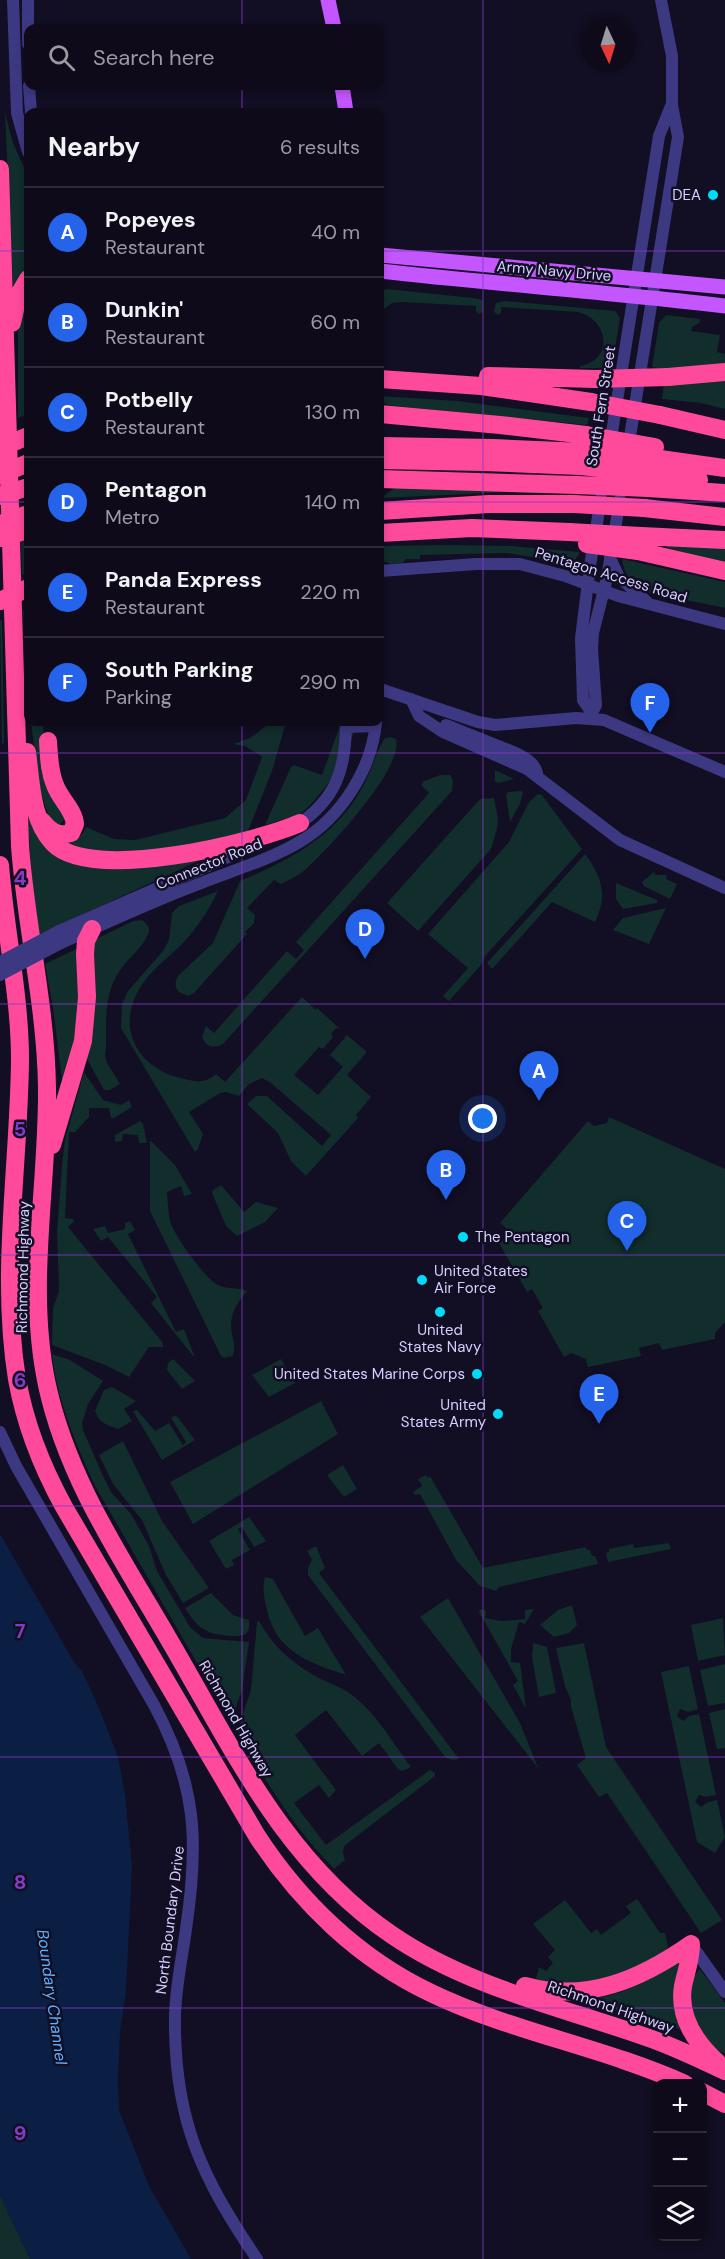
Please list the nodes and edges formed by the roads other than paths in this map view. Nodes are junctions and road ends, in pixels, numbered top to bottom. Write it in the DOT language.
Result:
graph roads {
  1 [pos="13,0"];
  2 [pos="28,0"];
  3 [pos="328,0"];
  4 [pos="661,0"];
  5 [pos="28,24"];
  6 [pos="333,24"];
  7 [pos="14,33"];
  8 [pos="24,33"];
  9 [pos="29,90"];
  10 [pos="343,90"];
  11 [pos="672,105"];
  12 [pos="30,108"];
  13 [pos="345,108"];
  14 [pos="24,112"];
  15 [pos="17,113"];
  16 [pos="24,138"];
  17 [pos="0,169"];
  18 [pos="384,255"];
  19 [pos="384,272"];
  20 [pos="637,279"];
  21 [pos="656,280"];
  22 [pos="24,285"];
  23 [pos="725,287"];
  24 [pos="634,295"];
  25 [pos="654,297"];
  26 [pos="725,306"];
  27 [pos="6,360"];
  28 [pos="725,372"];
  29 [pos="384,384"];
  30 [pos="384,384"];
  31 [pos="384,414"];
  32 [pos="725,430"];
  33 [pos="24,438"];
  34 [pos="384,446"];
  35 [pos="0,448"];
  36 [pos="583,451"];
  37 [pos="725,459"];
  38 [pos="384,460"];
  39 [pos="24,465"];
  40 [pos="652,467"];
  41 [pos="725,468"];
  42 [pos="0,475"];
  43 [pos="384,479"];
  44 [pos="408,479"];
  45 [pos="725,484"];
  46 [pos="24,488"];
  47 [pos="384,489"];
  48 [pos="725,493"];
  49 [pos="0,496"];
  50 [pos="24,496"];
  51 [pos="0,504"];
  52 [pos="387,510"];
  53 [pos="24,515"];
  54 [pos="725,517"];
  55 [pos="0,524"];
  56 [pos="24,531"];
  57 [pos="395,532"];
  58 [pos="0,538"];
  59 [pos="725,540"];
  60 [pos="640,544"];
  61 [pos="610,556"];
  62 [pos="384,571"];
  63 [pos="725,571"];
  64 [pos="587,584"];
  65 [pos="24,590"];
  66 [pos="603,591"];
  67 [pos="0,601"];
  68 [pos="655,606"];
  69 [pos="725,624"];
  70 [pos="15,652"];
  71 [pos="384,690"];
  72 [pos="411,699"];
  73 [pos="592,716"];
  74 [pos="24,722"];
  75 [pos="25,726"];
  76 [pos="346,726"];
  77 [pos="375,726"];
  78 [pos="48,741"];
  79 [pos="725,772"];
  80 [pos="39,817"];
  81 [pos="300,823"];
  82 [pos="282,833"];
  83 [pos="0,865"];
  84 [pos="725,888"];
  85 [pos="0,927"];
  86 [pos="92,929"];
  87 [pos="60,937"];
  88 [pos="0,962"];
  89 [pos="0,975"];
  90 [pos="15,991"];
  91 [pos="43,1179"];
  92 [pos="0,1432"];
  93 [pos="0,1444"];
  94 [pos="16,1466"];
  95 [pos="691,1944"];
  96 [pos="447,1966"];
  97 [pos="725,1992"];
  98 [pos="725,2070"];
  99 [pos="672,2079"];
  100 [pos="707,2095"];
  101 [pos="725,2104"];
  102 [pos="257,2259"];
  1 -- 7 [label="street"];
  2 -- 5 [label="street"];
  3 -- 6 [label="main road"];
  4 -- 11 [label="street, South Fern Street"];
  7 -- 8 [label="street"];
  7 -- 15 [label="street"];
  9 -- 12 [label="street"];
  10 -- 13 [label="main road"];
  11 -- 20 [label="street, South Fern Street"];
  11 -- 21 [label="street, South Fern Street"];
  14 -- 15 [label="street"];
  15 -- 16 [label="street"];
  17 -- 27 [label="highway, Richmond Highway"];
  18 -- 20 [label="main road, Army Navy Drive"];
  19 -- 24 [label="main road, Army Navy Drive"];
  20 -- 21 [label="main road, Army Navy Drive"];
  20 -- 24 [label="street, South Fern Street"];
  21 -- 23 [label="main road, Army Navy Drive"];
  21 -- 25 [label="street, South Fern Street"];
  22 -- 27 [label="highway"];
  24 -- 25 [label="main road, Army Navy Drive"];
  24 -- 64 [label="street, South Fern Street"];
  25 -- 26 [label="main road, Army Navy Drive"];
  25 -- 61 [label="street, South Fern Street"];
  27 -- 70 [label="highway, Richmond Highway"];
  28 -- 29 [label="highway, bridge"];
  30 -- 32 [label="highway, bridge"];
  31 -- 36 [label="highway"];
  33 -- 35 [label="highway, bridge"];
  34 -- 36 [label="highway"];
  36 -- 38 [label="highway"];
  36 -- 40 [label="highway, bridge"];
  36 -- 40 [label="highway, bridge"];
  37 -- 40 [label="highway"];
  39 -- 42 [label="highway, bridge"];
  40 -- 41 [label="highway"];
  40 -- 44 [label="highway, bridge"];
  40 -- 45 [label="highway"];
  40 -- 48 [label="highway"];
  43 -- 44 [label="highway"];
  44 -- 47 [label="highway"];
  46 -- 49 [label="highway, bridge"];
  50 -- 51 [label="highway"];
  52 -- 54 [label="highway, bridge"];
  53 -- 55 [label="highway, bridge"];
  56 -- 58 [label="highway, bridge"];
  57 -- 60 [label="highway, bridge"];
  59 -- 60 [label="highway"];
  60 -- 63 [label="highway"];
  61 -- 66 [label="street, South Fern Street"];
  61 -- 68 [label="street"];
  62 -- 64 [label="street, Pentagon Access Road"];
  64 -- 66 [label="street, Pentagon Access Road"];
  64 -- 73 [label="street, South Fern Street"];
  65 -- 67 [label="highway, bridge"];
  66 -- 68 [label="street, Pentagon Access Road"];
  66 -- 73 [label="street, South Fern Street"];
  68 -- 69 [label="street, Pentagon Access Road"];
  70 -- 74 [label="highway"];
  70 -- 91 [label="highway, Richmond Highway"];
  71 -- 72 [label="street"];
  72 -- 73 [label="street"];
  72 -- 84 [label="street"];
  73 -- 79 [label="street"];
  75 -- 80 [label="highway"];
  76 -- 81 [label="street, Connector Road"];
  77 -- 86 [label="street, Connector Road"];
  78 -- 80 [label="highway"];
  80 -- 82 [label="highway"];
  81 -- 82 [label="highway"];
  82 -- 87 [label="street, Connector Road"];
  83 -- 90 [label="highway, Richmond Highway"];
  85 -- 90 [label="highway"];
  86 -- 87 [label="street, Connector Road"];
  86 -- 91 [label="highway"];
  87 -- 88 [label="street, Connector Road, bridge"];
  87 -- 89 [label="street, Connector Road, bridge"];
  90 -- 99 [label="highway, Richmond Highway"];
  91 -- 96 [label="highway, Richmond Highway"];
  92 -- 94 [label="street, North Boundary Drive"];
  93 -- 94 [label="street, North Boundary Drive"];
  94 -- 102 [label="street, North Boundary Drive"];
  95 -- 96 [label="highway"];
  95 -- 97 [label="street"];
  95 -- 98 [label="highway"];
  96 -- 98 [label="highway, Richmond Highway"];
  100 -- 101 [label="highway"];
}
